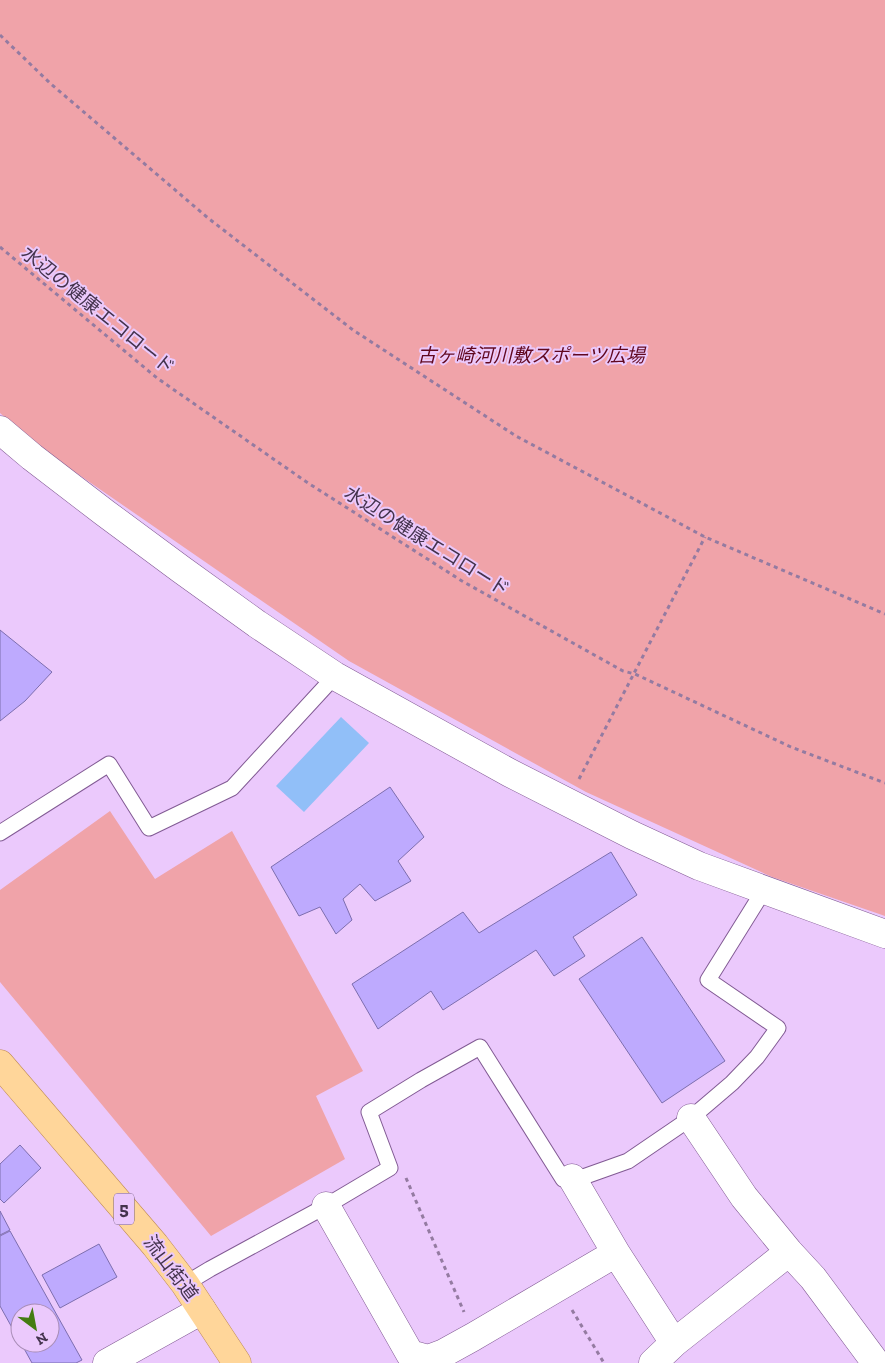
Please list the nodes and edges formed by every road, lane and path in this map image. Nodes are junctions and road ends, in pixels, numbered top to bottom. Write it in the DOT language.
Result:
graph roads {
  1 [pos="1,38"];
  2 [pos="0,247"];
  3 [pos="0,430"];
  4 [pos="705,537"];
  5 [pos="885,614"];
  6 [pos="635,674"];
  7 [pos="335,676"];
  8 [pos="578,780"];
  9 [pos="885,783"];
  10 [pos="0,833"];
  11 [pos="764,890"];
  12 [pos="885,934"];
  13 [pos="0,1064"];
  14 [pos="691,1118"];
  15 [pos="390,1168"];
  16 [pos="572,1178"];
  17 [pos="326,1206"];
  18 [pos="789,1252"];
  19 [pos="616,1253"];
  20 [pos="185,1284"];
  21 [pos="558,1287"];
  22 [pos="202,1310"];
  23 [pos="474,1337"];
  24 [pos="674,1343"];
  25 [pos="107,1363"];
  26 [pos="237,1363"];
  27 [pos="604,1363"];
  28 [pos="652,1363"];
  29 [pos="876,1363"];
  1 -- 4 [label="path"];
  2 -- 6 [label="path, 水辺の健康エコロード"];
  3 -- 7 [label="street"];
  4 -- 5 [label="path"];
  4 -- 6 [label="path"];
  6 -- 8 [label="path"];
  6 -- 9 [label="path, 水辺の健康エコロード"];
  7 -- 10 [label="lane"];
  7 -- 11 [label="street"];
  11 -- 12 [label="street"];
  11 -- 14 [label="lane"];
  13 -- 20 [label="main road, 流山街道 / 5"];
  14 -- 16 [label="lane"];
  14 -- 18 [label="street"];
  15 -- 16 [label="lane"];
  15 -- 17 [label="lane"];
  15 -- 23 [label="path"];
  16 -- 19 [label="street"];
  17 -- 20 [label="lane"];
  17 -- 23 [label="street"];
  18 -- 24 [label="street"];
  18 -- 29 [label="street"];
  19 -- 21 [label="street"];
  19 -- 24 [label="street"];
  20 -- 22 [label="main road, 流山街道 / 5"];
  21 -- 23 [label="street"];
  21 -- 27 [label="path"];
  22 -- 25 [label="street"];
  22 -- 26 [label="main road, 流山街道 / 5"];
  24 -- 28 [label="street"];
}
